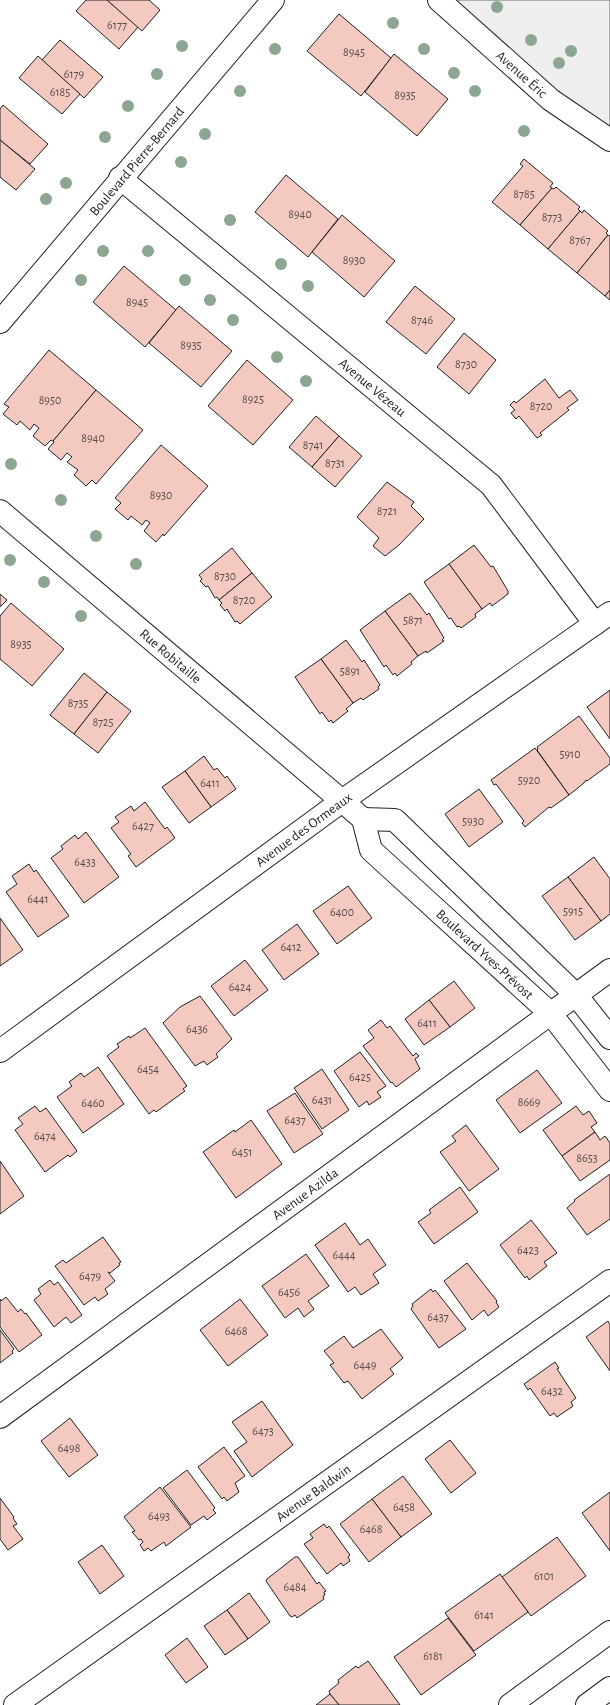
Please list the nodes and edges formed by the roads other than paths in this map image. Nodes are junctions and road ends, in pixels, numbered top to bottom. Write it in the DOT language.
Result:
graph roads {
  1 [pos="273,0"];
  2 [pos="438,0"];
  3 [pos="610,140"];
  4 [pos="120,178"];
  5 [pos="0,322"];
  6 [pos="0,511"];
  7 [pos="602,618"];
  8 [pos="342,801"];
  9 [pos="363,819"];
  10 [pos="610,970"];
  11 [pos="576,995"];
  12 [pos="551,1014"];
  13 [pos="610,1038"];
  14 [pos="0,1051"];
  15 [pos="610,1090"];
  16 [pos="610,1281"];
  17 [pos="0,1417"];
  18 [pos="610,1632"];
  19 [pos="610,1688"];
  20 [pos="15,1705"];
  21 [pos="510,1705"];
  22 [pos="587,1705"];
  1 -- 4 [label="street, Boulevard Pierre-Bernard"];
  2 -- 3 [label="street, Avenue Éric"];
  4 -- 5 [label="street, Boulevard Pierre-Bernard"];
  4 -- 7 [label="street, Avenue Vézeau"];
  6 -- 8 [label="street, Rue Robitaille"];
  7 -- 8 [label="street, Avenue des Ormeaux"];
  8 -- 9 [label="street"];
  8 -- 14 [label="street, Avenue des Ormeaux"];
  9 -- 11 [label="street"];
  9 -- 12 [label="street, Boulevard Yves-Prévost"];
  10 -- 11 [label="street, Avenue Azilda"];
  11 -- 12 [label="street, Avenue Azilda"];
  11 -- 13 [label="street"];
  12 -- 15 [label="street, Boulevard Yves-Prévost"];
  12 -- 17 [label="street, Avenue Azilda"];
  16 -- 20 [label="street, Avenue Baldwin"];
  18 -- 21 [label="street"];
  19 -- 22 [label="street"];
}
